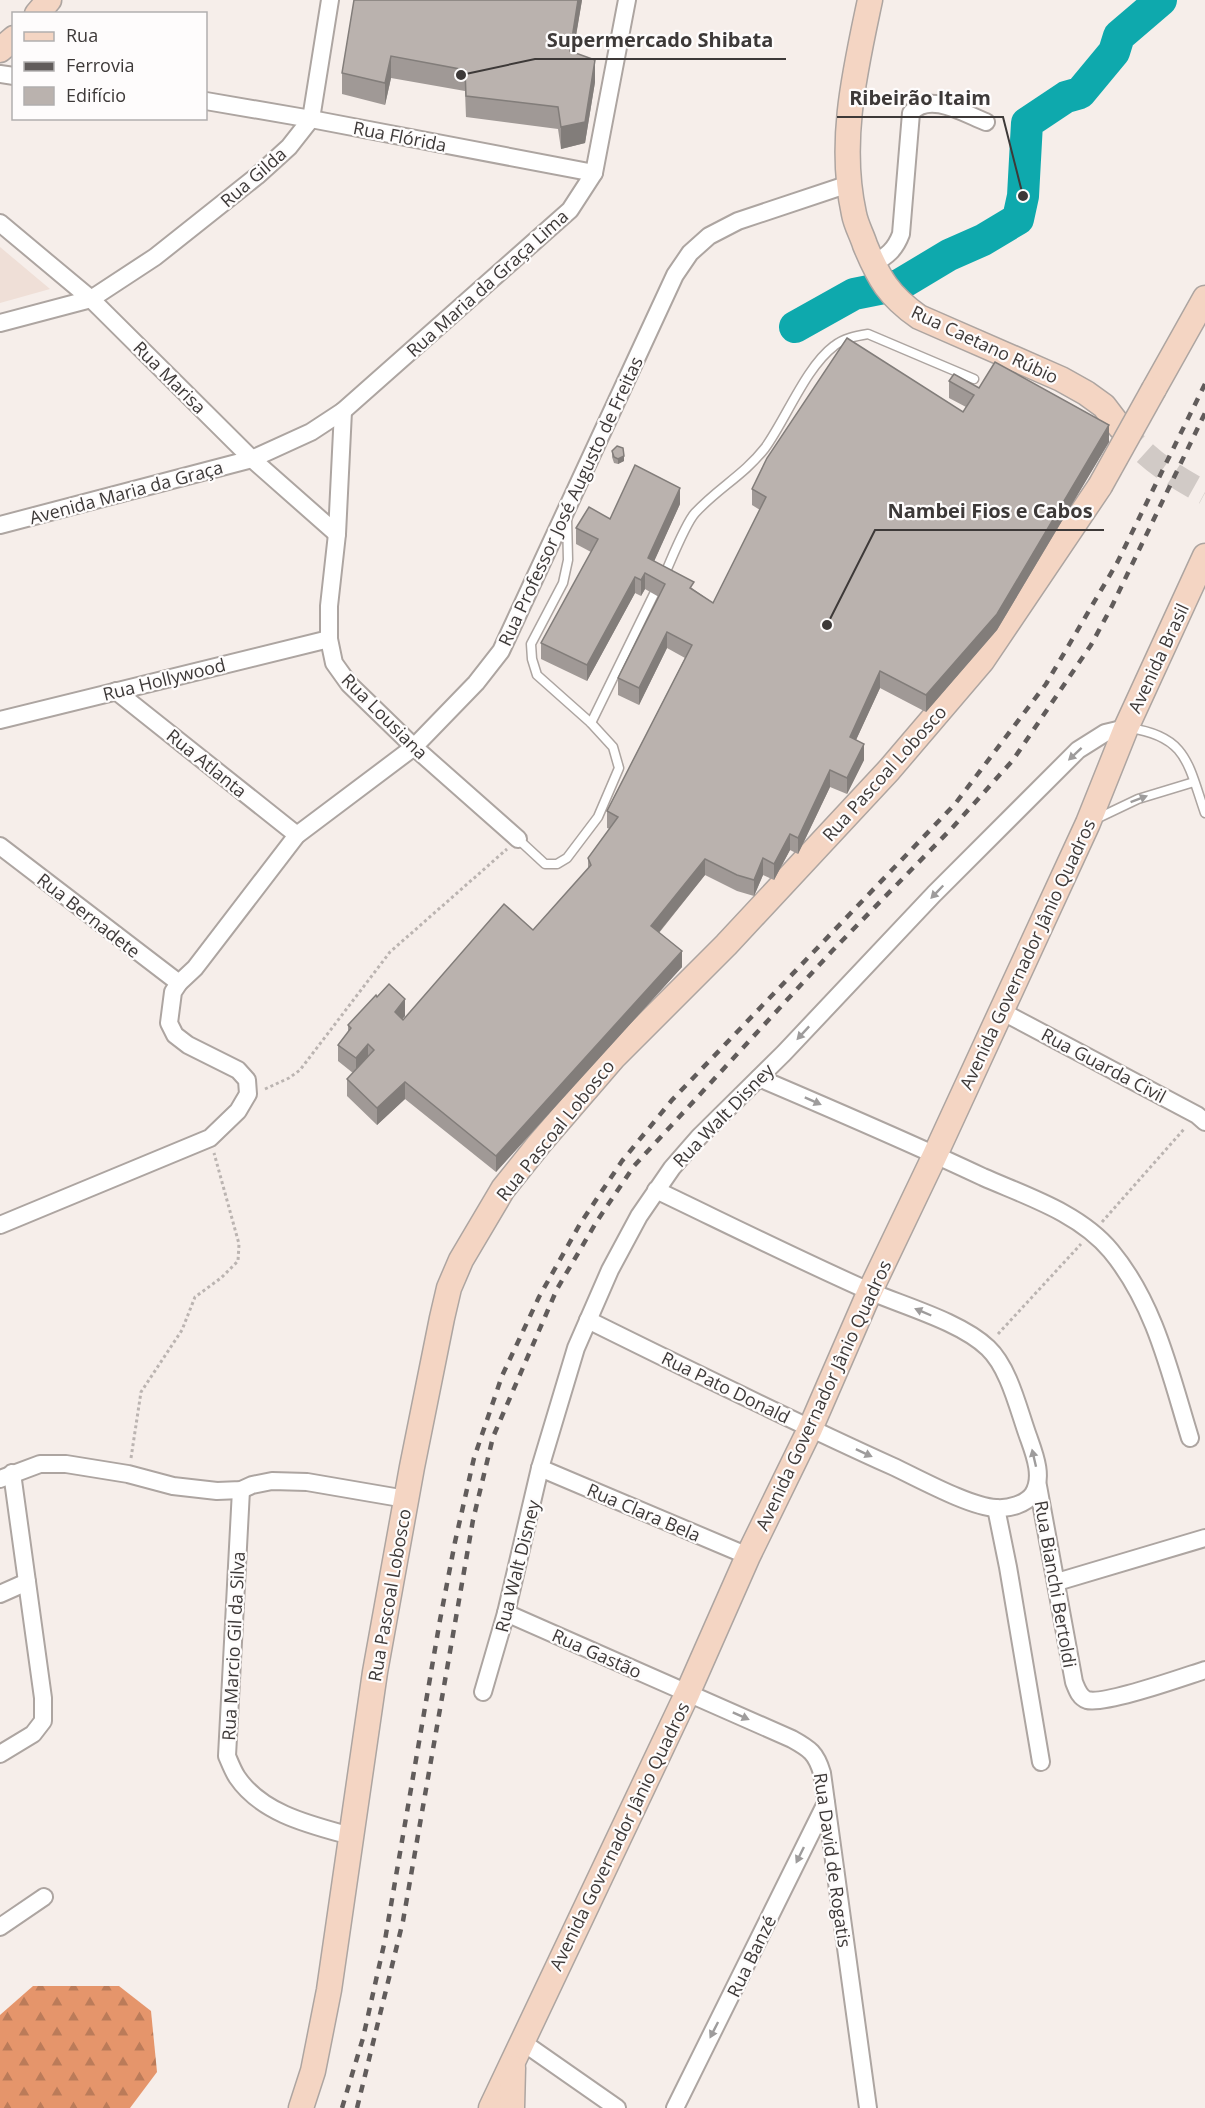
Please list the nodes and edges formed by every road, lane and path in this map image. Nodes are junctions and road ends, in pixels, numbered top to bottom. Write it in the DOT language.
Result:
graph roads {
  1 [pos="49,0"];
  2 [pos="330,0"];
  3 [pos="627,0"];
  4 [pos="870,0"];
  5 [pos="39,12"];
  6 [pos="12,40"];
  7 [pos="0,50"];
  8 [pos="207,101"];
  9 [pos="311,118"];
  10 [pos="986,122"];
  11 [pos="594,173"];
  12 [pos="849,184"];
  13 [pos="0,223"];
  14 [pos="875,267"];
  15 [pos="1205,298"];
  16 [pos="91,299"];
  17 [pos="0,323"];
  18 [pos="974,379"];
  19 [pos="343,411"];
  20 [pos="1120,427"];
  21 [pos="252,459"];
  22 [pos="567,510"];
  23 [pos="0,525"];
  24 [pos="337,534"];
  25 [pos="1205,556"];
  26 [pos="661,581"];
  27 [pos="654,594"];
  28 [pos="329,639"];
  29 [pos="116,691"];
  30 [pos="0,720"];
  31 [pos="591,723"];
  32 [pos="1126,728"];
  33 [pos="414,747"];
  34 [pos="1194,782"];
  35 [pos="1205,813"];
  36 [pos="1088,823"];
  37 [pos="297,835"];
  38 [pos="518,839"];
  39 [pos="0,846"];
  40 [pos="179,983"];
  41 [pos="1001,1011"];
  42 [pos="759,1078"];
  43 [pos="248,1094"];
  44 [pos="1205,1122"];
  45 [pos="210,1138"];
  46 [pos="935,1155"];
  47 [pos="656,1190"];
  48 [pos="0,1225"];
  49 [pos="870,1291"];
  50 [pos="588,1320"];
  51 [pos="810,1429"];
  52 [pos="1190,1438"];
  53 [pos="540,1468"];
  54 [pos="128,1474"];
  55 [pos="6,1476"];
  56 [pos="1038,1486"];
  57 [pos="241,1490"];
  58 [pos="406,1499"];
  59 [pos="996,1508"];
  60 [pos="1205,1538"];
  61 [pos="748,1556"];
  62 [pos="27,1582"];
  63 [pos="1057,1582"];
  64 [pos="0,1594"];
  65 [pos="506,1613"];
  66 [pos="1205,1670"];
  67 [pos="483,1692"];
  68 [pos="688,1692"];
  69 [pos="0,1754"];
  70 [pos="1041,1762"];
  71 [pos="826,1803"];
  72 [pos="351,1836"];
  73 [pos="44,1897"];
  74 [pos="0,1927"];
  75 [pos="517,2050"];
  76 [pos="301,2108"];
  77 [pos="491,2108"];
  78 [pos="512,2108"];
  79 [pos="617,2108"];
  80 [pos="675,2108"];
  81 [pos="868,2108"];
  1 -- 5 [label="main road"];
  2 -- 9 [label="street, Rua Gilda"];
  3 -- 11 [label="street, Rua Maria da Graça Lima"];
  4 -- 12 [label="main road, Rua Caetano Rúbio"];
  6 -- 7 [label="main road"];
  8 -- 9 [label="street, Rua Flórida"];
  9 -- 11 [label="street, Rua Flórida"];
  9 -- 16 [label="street, Rua Gilda"];
  10 -- 14 [label="street"];
  11 -- 19 [label="street, Rua Maria da Graça Lima"];
  12 -- 14 [label="main road, Rua Caetano Rúbio"];
  12 -- 22 [label="street, Rua Professor José Augusto de Freitas"];
  13 -- 16 [label="street, Rua Marisa"];
  14 -- 20 [label="main road, Rua Caetano Rúbio"];
  15 -- 58 [label="main road, Rua Pascoal Lobosco, bridge"];
  16 -- 17 [label="street, Rua Gilda"];
  16 -- 21 [label="street, Rua Marisa"];
  18 -- 26 [label="lane"];
  19 -- 21 [label="street, Rua Maria da Graça Lima"];
  19 -- 24 [label="street, Rua Lousiana"];
  21 -- 23 [label="street, Avenida Maria da Graça"];
  21 -- 24 [label="street, Rua Marisa"];
  22 -- 31 [label="lane"];
  22 -- 33 [label="street, Rua Professor José Augusto de Freitas"];
  24 -- 28 [label="street, Rua Lousiana"];
  25 -- 32 [label="main road, Avenida Brasil"];
  27 -- 31 [label="lane"];
  28 -- 29 [label="street, Rua Hollywood"];
  28 -- 33 [label="street, Rua Lousiana"];
  29 -- 30 [label="street, Rua Hollywood"];
  29 -- 37 [label="street, Rua Atlanta"];
  31 -- 38 [label="lane"];
  32 -- 34 [label="lane"];
  32 -- 36 [label="main road, Avenida Governador Jânio Quadros"];
  32 -- 42 [label="street, Rua Walt Disney, one-way"];
  33 -- 37 [label="street, Rua Professor José Augusto de Freitas"];
  33 -- 38 [label="street, Rua Lousiana"];
  34 -- 35 [label="lane"];
  36 -- 34 [label="lane, one-way"];
  36 -- 41 [label="main road, Avenida Governador Jânio Quadros"];
  37 -- 40 [label="street, Rua Professor José Augusto de Freitas"];
  38 -- 43 [label="path"];
  39 -- 40 [label="street, Rua Bernadete"];
  40 -- 43 [label="street"];
  41 -- 44 [label="street, Rua Guarda Civil"];
  41 -- 46 [label="main road, Avenida Governador Jânio Quadros"];
  42 -- 46 [label="street, one-way"];
  42 -- 47 [label="street, Rua Walt Disney"];
  43 -- 45 [label="street"];
  45 -- 48 [label="street"];
  45 -- 54 [label="path"];
  46 -- 49 [label="main road, Avenida Governador Jânio Quadros"];
  46 -- 52 [label="street"];
  47 -- 49 [label="street, Rua Bianchi Bertoldi"];
  47 -- 50 [label="street, Rua Walt Disney"];
  49 -- 51 [label="main road, Avenida Governador Jânio Quadros"];
  56 -- 49 [label="street, Rua Bianchi Bertoldi, one-way"];
  50 -- 51 [label="street, Rua Pato Donald"];
  50 -- 53 [label="street, Rua Walt Disney"];
  51 -- 59 [label="street, Rua Pato Donald, one-way"];
  51 -- 61 [label="main road, Avenida Governador Jânio Quadros"];
  53 -- 61 [label="street, Rua Clara Bela"];
  53 -- 65 [label="street, Rua Walt Disney"];
  54 -- 55 [label="street"];
  54 -- 57 [label="street"];
  55 -- 62 [label="street"];
  56 -- 59 [label="street"];
  56 -- 63 [label="street, Rua Bianchi Bertoldi"];
  57 -- 58 [label="street"];
  57 -- 72 [label="street, Rua Marcio Gil da Silva"];
  58 -- 72 [label="main road, Rua Pascoal Lobosco"];
  59 -- 70 [label="street"];
  60 -- 63 [label="street"];
  61 -- 68 [label="main road, Avenida Governador Jânio Quadros"];
  62 -- 64 [label="street"];
  62 -- 69 [label="street"];
  63 -- 66 [label="street, Rua Bianchi Bertoldi"];
  65 -- 67 [label="street, Rua Walt Disney"];
  65 -- 68 [label="street, Rua Gastão"];
  68 -- 71 [label="street, Rua David de Rogatis, one-way"];
  68 -- 75 [label="main road, Avenida Governador Jânio Quadros"];
  71 -- 80 [label="street, Rua Banzé, one-way"];
  71 -- 81 [label="street, Rua David de Rogatis"];
  72 -- 76 [label="main road, Rua Pascoal Lobosco"];
  73 -- 74 [label="street"];
  75 -- 77 [label="main road, Avenida Governador Jânio Quadros"];
  75 -- 78 [label="main road, Avenida Governador Jânio Quadros"];
  75 -- 79 [label="street"];
}
